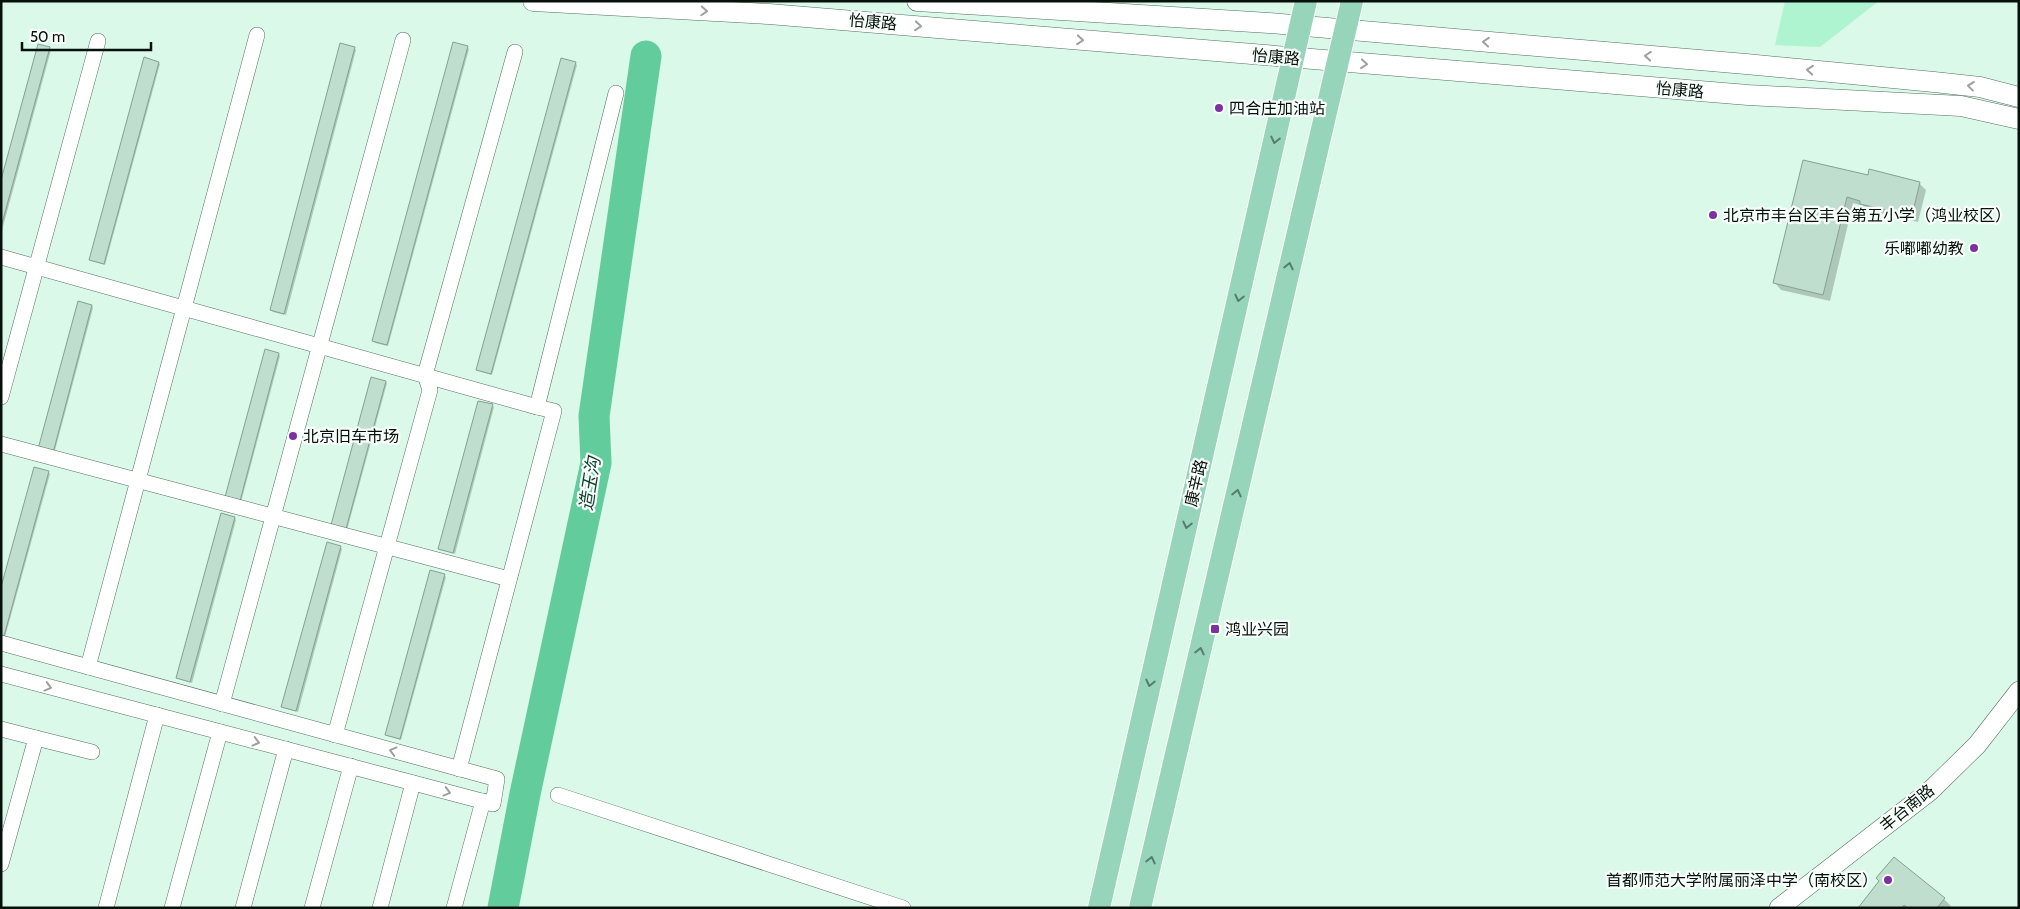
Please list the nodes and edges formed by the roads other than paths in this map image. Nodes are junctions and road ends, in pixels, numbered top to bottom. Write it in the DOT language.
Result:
graph roads {
  1 [pos="533,1"];
  2 [pos="917,1"];
  3 [pos="1306,1"];
  4 [pos="1352,1"];
  5 [pos="1300,26"];
  6 [pos="1345,30"];
  7 [pos="257,34"];
  8 [pos="402,40"];
  9 [pos="98,41"];
  10 [pos="514,52"];
  11 [pos="1294,58"];
  12 [pos="1337,62"];
  13 [pos="616,93"];
  14 [pos="2019,97"];
  15 [pos="2019,119"];
  16 [pos="1,257"];
  17 [pos="36,267"];
  18 [pos="184,308"];
  19 [pos="320,346"];
  20 [pos="425,375"];
  21 [pos="1,397"];
  22 [pos="537,407"];
  23 [pos="1,444"];
  24 [pos="138,480"];
  25 [pos="273,516"];
  26 [pos="387,547"];
  27 [pos="509,579"];
  28 [pos="1,642"];
  29 [pos="88,666"];
  30 [pos="1,674"];
  31 [pos="2019,690"];
  32 [pos="222,704"];
  33 [pos="157,716"];
  34 [pos="1,729"];
  35 [pos="220,732"];
  36 [pos="335,735"];
  37 [pos="36,738"];
  38 [pos="286,749"];
  39 [pos="92,752"];
  40 [pos="351,766"];
  41 [pos="459,769"];
  42 [pos="413,783"];
  43 [pos="558,795"];
  44 [pos="483,801"];
  45 [pos="1,864"];
  46 [pos="111,907"];
  47 [pos="172,908"];
  48 [pos="243,908"];
  49 [pos="312,908"];
  50 [pos="380,908"];
  51 [pos="454,908"];
  52 [pos="903,908"];
  53 [pos="1099,908"];
  54 [pos="1140,908"];
  55 [pos="1779,908"];
  1 -- 11 [label="main road, 怡康路, one-way"];
  2 -- 5 [label="main road, 怡康路"];
  3 -- 5 [label="main road, 康辛路"];
  4 -- 6 [label="main road"];
  5 -- 6 [label="main road, 怡康路"];
  5 -- 11 [label="main road, 康辛路"];
  6 -- 12 [label="main road"];
  14 -- 6 [label="main road, 怡康路, one-way"];
  7 -- 18 [label="street"];
  8 -- 19 [label="street"];
  9 -- 17 [label="street"];
  10 -- 20 [label="street"];
  11 -- 12 [label="main road, 怡康路"];
  11 -- 53 [label="main road, 康辛路, one-way"];
  12 -- 15 [label="main road, 怡康路, one-way"];
  54 -- 12 [label="main road, one-way"];
  13 -- 22 [label="street"];
  16 -- 17 [label="street"];
  17 -- 18 [label="street"];
  17 -- 21 [label="street"];
  18 -- 19 [label="street"];
  18 -- 24 [label="street"];
  19 -- 20 [label="street"];
  19 -- 25 [label="street"];
  20 -- 22 [label="street"];
  20 -- 26 [label="street"];
  22 -- 27 [label="street"];
  23 -- 24 [label="street"];
  24 -- 25 [label="street"];
  24 -- 29 [label="street"];
  25 -- 26 [label="street"];
  25 -- 32 [label="street"];
  26 -- 27 [label="street"];
  26 -- 36 [label="street"];
  27 -- 41 [label="street"];
  28 -- 29 [label="street"];
  29 -- 32 [label="street"];
  30 -- 33 [label="street, one-way"];
  31 -- 55 [label="street, 丰台南路"];
  32 -- 36 [label="street"];
  33 -- 35 [label="street"];
  33 -- 46 [label="street"];
  34 -- 37 [label="street"];
  35 -- 38 [label="street, one-way"];
  35 -- 47 [label="street"];
  41 -- 36 [label="street, one-way"];
  37 -- 39 [label="street"];
  37 -- 45 [label="street"];
  38 -- 40 [label="street"];
  38 -- 48 [label="street"];
  40 -- 42 [label="street"];
  40 -- 49 [label="street"];
  41 -- 44 [label="street"];
  42 -- 44 [label="street, one-way"];
  42 -- 50 [label="street"];
  43 -- 52 [label="street"];
  44 -- 51 [label="street"];
}
